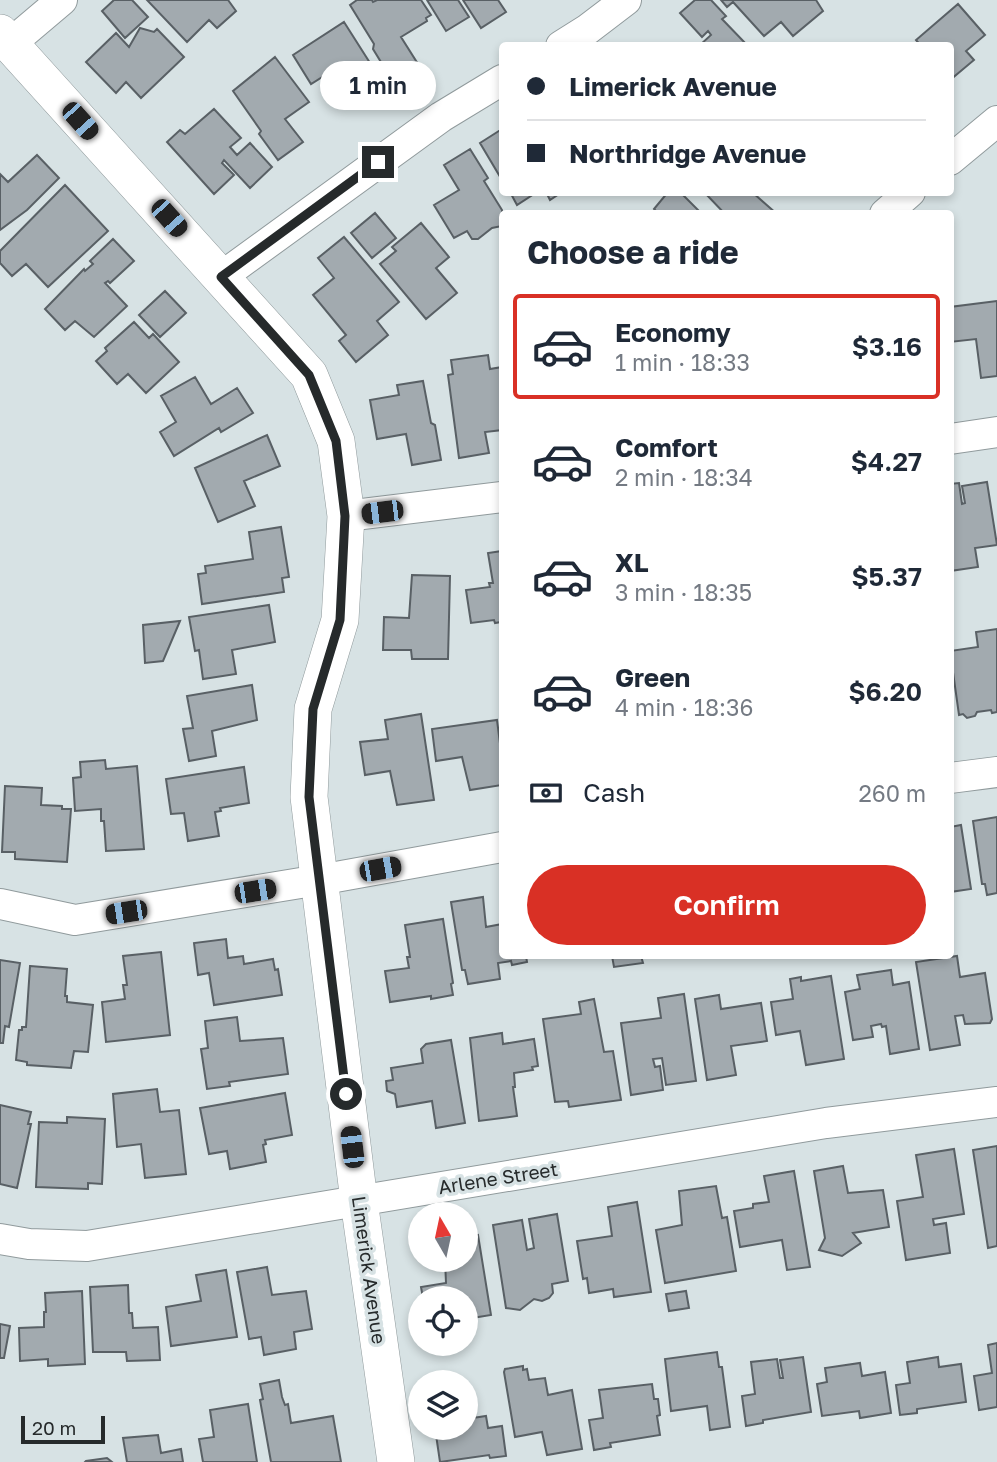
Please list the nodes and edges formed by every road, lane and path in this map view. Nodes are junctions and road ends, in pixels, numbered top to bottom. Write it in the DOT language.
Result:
graph roads {
  1 [pos="62,0"];
  2 [pos="626,0"];
  3 [pos="5,38"];
  4 [pos="567,42"];
  5 [pos="499,82"];
  6 [pos="997,121"];
  7 [pos="954,157"];
  8 [pos="905,196"];
  9 [pos="890,210"];
  10 [pos="221,277"];
  11 [pos="997,432"];
  12 [pos="954,438"];
  13 [pos="499,497"];
  14 [pos="345,516"];
  15 [pos="997,772"];
  16 [pos="954,777"];
  17 [pos="499,847"];
  18 [pos="319,880"];
  19 [pos="0,904"];
  20 [pos="997,1102"];
  21 [pos="359,1200"];
  22 [pos="0,1240"];
  23 [pos="396,1462"];
  1 -- 3 [label="street"];
  2 -- 4 [label="street"];
  3 -- 10 [label="street, Limerick Avenue"];
  5 -- 10 [label="street"];
  6 -- 7 [label="street"];
  8 -- 9 [label="street"];
  10 -- 14 [label="street, Limerick Avenue"];
  11 -- 12 [label="street"];
  13 -- 14 [label="street"];
  14 -- 18 [label="street, Limerick Avenue"];
  15 -- 16 [label="street"];
  17 -- 18 [label="street"];
  18 -- 19 [label="street"];
  18 -- 21 [label="street, Limerick Avenue"];
  20 -- 21 [label="street, Arlene Street"];
  21 -- 22 [label="street, Arlene Street"];
  21 -- 23 [label="street, Limerick Avenue"];
}
